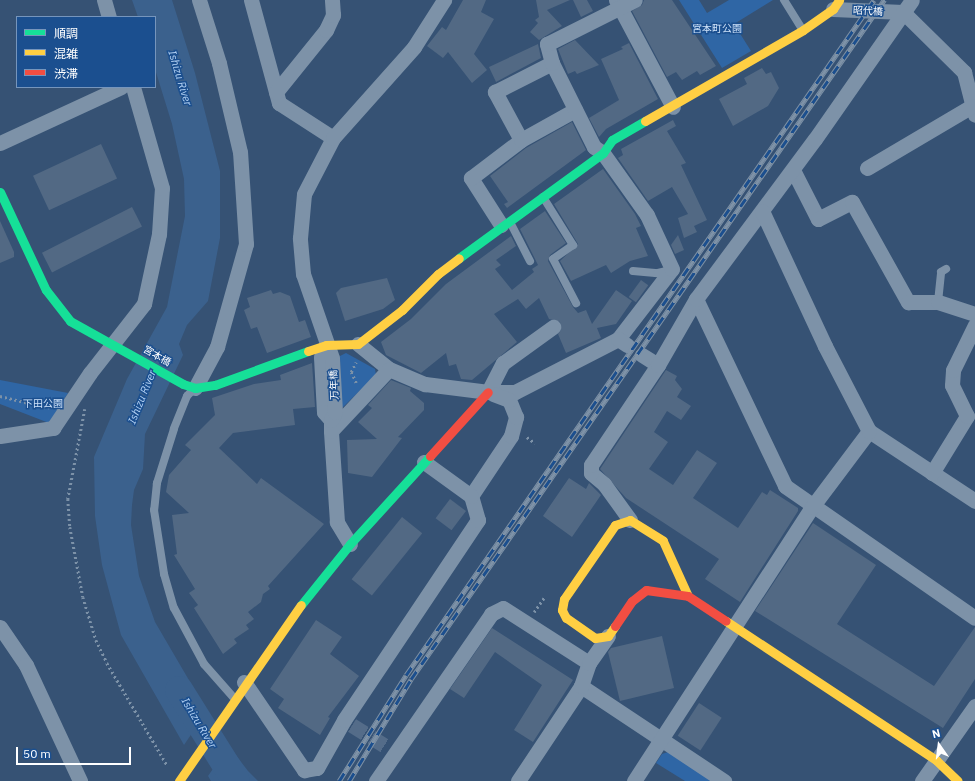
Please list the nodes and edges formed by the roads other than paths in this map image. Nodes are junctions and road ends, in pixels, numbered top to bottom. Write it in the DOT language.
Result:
graph roads {
  1 [pos="104,0"];
  2 [pos="199,0"];
  3 [pos="251,0"];
  4 [pos="332,0"];
  5 [pos="444,0"];
  6 [pos="635,0"];
  7 [pos="784,0"];
  8 [pos="836,4"];
  9 [pos="618,5"];
  10 [pos="907,6"];
  11 [pos="109,16"];
  12 [pos="803,30"];
  13 [pos="552,63"];
  14 [pos="970,71"];
  15 [pos="119,88"];
  16 [pos="132,88"];
  17 [pos="276,92"];
  18 [pos="673,107"];
  19 [pos="576,110"];
  20 [pos="973,111"];
  21 [pos="332,138"];
  22 [pos="521,140"];
  23 [pos="0,143"];
  24 [pos="604,153"];
  25 [pos="867,168"];
  26 [pos="793,170"];
  27 [pos="0,192"];
  28 [pos="543,197"];
  29 [pos="762,211"];
  30 [pos="505,223"];
  31 [pos="530,261"];
  32 [pos="672,269"];
  33 [pos="946,269"];
  34 [pos="633,271"];
  35 [pos="696,299"];
  36 [pos="938,302"];
  37 [pos="576,303"];
  38 [pos="975,314"];
  39 [pos="975,325"];
  40 [pos="553,327"];
  41 [pos="116,345"];
  42 [pos="362,347"];
  43 [pos="329,351"];
  44 [pos="642,355"];
  45 [pos="658,365"];
  46 [pos="389,369"];
  47 [pos="189,386"];
  48 [pos="488,392"];
  49 [pos="971,415"];
  50 [pos="332,421"];
  51 [pos="869,430"];
  52 [pos="0,436"];
  53 [pos="424,462"];
  54 [pos="932,473"];
  55 [pos="471,496"];
  56 [pos="975,501"];
  57 [pos="812,507"];
  58 [pos="630,520"];
  59 [pos="350,544"];
  60 [pos="688,596"];
  61 [pos="975,618"];
  62 [pos="0,627"];
  63 [pos="736,627"];
  64 [pos="608,636"];
  65 [pos="589,663"];
  66 [pos="244,682"];
  67 [pos="582,686"];
  68 [pos="232,702"];
  69 [pos="975,706"];
  70 [pos="662,740"];
  71 [pos="936,760"];
  72 [pos="180,779"];
  73 [pos="80,781"];
  74 [pos="376,781"];
  75 [pos="518,781"];
  76 [pos="634,781"];
  77 [pos="724,781"];
  78 [pos="922,781"];
  79 [pos="958,781"];
  1 -- 11 [label="street"];
  2 -- 47 [label="street"];
  3 -- 17 [label="street"];
  4 -- 17 [label="street"];
  5 -- 21 [label="street"];
  6 -- 9 [label="street"];
  7 -- 12 [label="lane"];
  8 -- 10 [label="street, 昭代橋"];
  8 -- 12 [label="street"];
  9 -- 13 [label="street"];
  9 -- 18 [label="street"];
  10 -- 14 [label="street"];
  10 -- 26 [label="street"];
  12 -- 18 [label="street"];
  13 -- 19 [label="street"];
  13 -- 22 [label="street"];
  14 -- 20 [label="street"];
  15 -- 23 [label="street"];
  16 -- 41 [label="street"];
  17 -- 21 [label="street"];
  18 -- 24 [label="street"];
  19 -- 22 [label="street"];
  19 -- 24 [label="street"];
  20 -- 25 [label="street"];
  21 -- 43 [label="street"];
  22 -- 30 [label="street"];
  24 -- 28 [label="street"];
  24 -- 32 [label="street"];
  26 -- 29 [label="street"];
  26 -- 36 [label="street"];
  27 -- 41 [label="street, 宮本橋"];
  28 -- 30 [label="street"];
  28 -- 37 [label="lane"];
  29 -- 35 [label="street"];
  29 -- 51 [label="street"];
  30 -- 31 [label="lane"];
  30 -- 42 [label="street"];
  32 -- 34 [label="lane"];
  32 -- 48 [label="street"];
  33 -- 36 [label="lane"];
  35 -- 45 [label="street"];
  35 -- 57 [label="street"];
  36 -- 38 [label="street"];
  39 -- 49 [label="street"];
  40 -- 48 [label="street"];
  41 -- 47 [label="street, 宮本橋"];
  41 -- 52 [label="street"];
  42 -- 43 [label="street"];
  42 -- 46 [label="street"];
  43 -- 47 [label="street"];
  43 -- 50 [label="street"];
  44 -- 45 [label="street"];
  45 -- 58 [label="street"];
  46 -- 48 [label="street"];
  46 -- 50 [label="street"];
  47 -- 68 [label="lane"];
  48 -- 53 [label="street"];
  48 -- 55 [label="street"];
  49 -- 54 [label="street"];
  50 -- 59 [label="street"];
  51 -- 54 [label="street"];
  51 -- 57 [label="street"];
  53 -- 55 [label="street"];
  53 -- 59 [label="street"];
  54 -- 56 [label="street"];
  55 -- 66 [label="street"];
  57 -- 61 [label="street"];
  57 -- 63 [label="street"];
  58 -- 60 [label="street"];
  58 -- 64 [label="street"];
  59 -- 66 [label="street"];
  60 -- 63 [label="street"];
  60 -- 64 [label="street"];
  62 -- 73 [label="street"];
  63 -- 70 [label="street"];
  63 -- 71 [label="street"];
  64 -- 65 [label="street"];
  65 -- 67 [label="street"];
  65 -- 74 [label="street"];
  66 -- 68 [label="street"];
  67 -- 70 [label="street"];
  67 -- 75 [label="street"];
  68 -- 72 [label="street"];
  69 -- 71 [label="street"];
  70 -- 76 [label="street"];
  70 -- 77 [label="street"];
  71 -- 78 [label="street"];
  71 -- 79 [label="street"];
}
